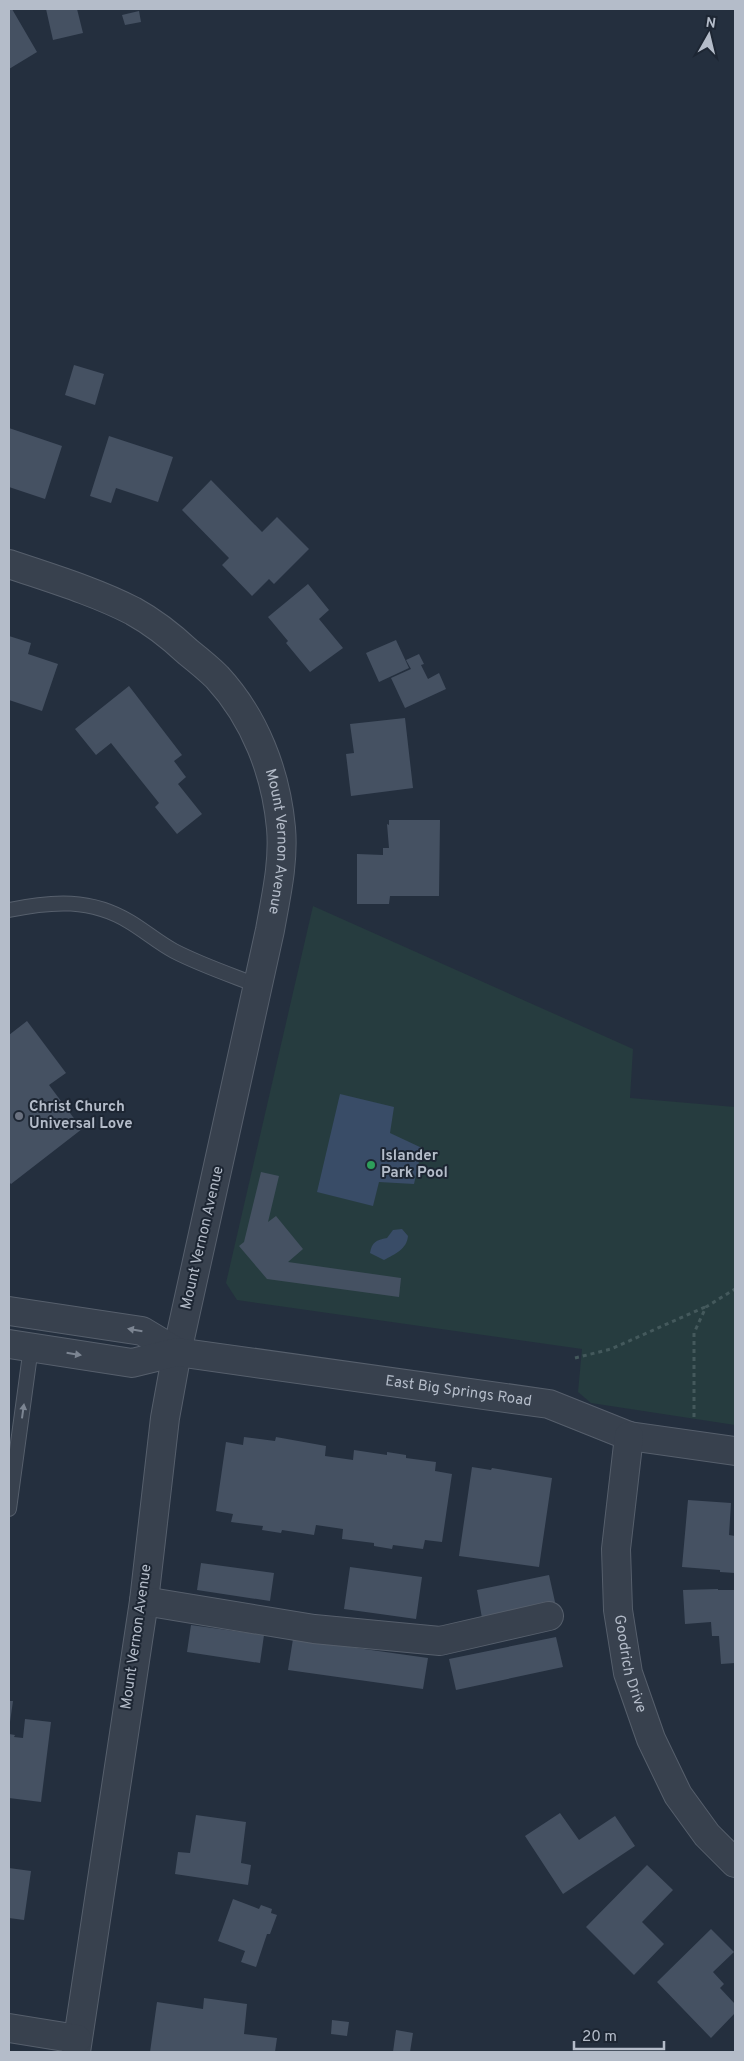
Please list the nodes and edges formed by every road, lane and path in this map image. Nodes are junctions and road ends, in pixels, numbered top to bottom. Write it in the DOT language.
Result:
graph roads {
  1 [pos="9,564"];
  2 [pos="9,910"];
  3 [pos="259,986"];
  4 [pos="735,1288"];
  5 [pos="706,1306"];
  6 [pos="9,1311"];
  7 [pos="20,1346"];
  8 [pos="177,1352"];
  9 [pos="575,1358"];
  10 [pos="629,1436"];
  11 [pos="694,1445"];
  12 [pos="735,1451"];
  13 [pos="9,1510"];
  14 [pos="144,1601"];
  15 [pos="549,1616"];
  16 [pos="735,1864"];
  17 [pos="9,2028"];
  18 [pos="76,2045"];
  1 -- 3 [label="street, Mount Vernon Avenue"];
  2 -- 3 [label="lane"];
  3 -- 8 [label="street, Mount Vernon Avenue"];
  4 -- 5 [label="path"];
  5 -- 9 [label="path"];
  5 -- 11 [label="path"];
  8 -- 6 [label="street, one-way"];
  7 -- 8 [label="street, one-way"];
  13 -- 7 [label="lane, one-way"];
  8 -- 10 [label="street, East Big Springs Road"];
  8 -- 14 [label="street, Mount Vernon Avenue"];
  10 -- 11 [label="street, East Big Springs Road"];
  10 -- 16 [label="street, Goodrich Drive"];
  11 -- 12 [label="street, East Big Springs Road"];
  14 -- 15 [label="street"];
  14 -- 18 [label="street, Mount Vernon Avenue"];
  17 -- 18 [label="street"];
}
